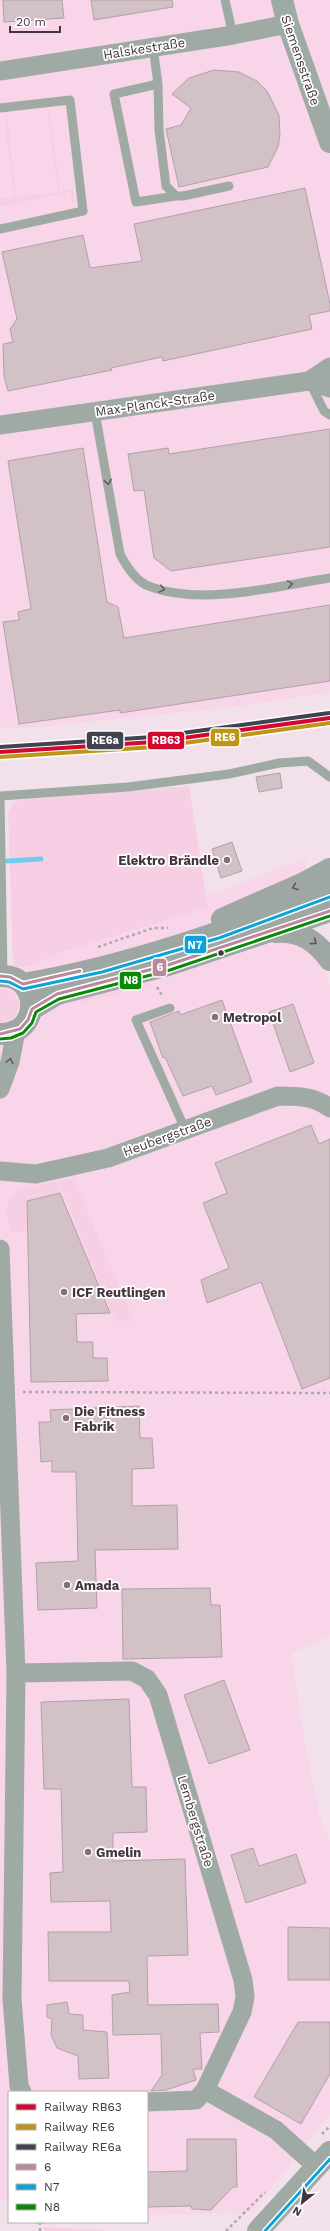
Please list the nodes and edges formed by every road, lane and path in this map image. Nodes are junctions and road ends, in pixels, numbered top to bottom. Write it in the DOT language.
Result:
graph roads {
  1 [pos="225,0"];
  2 [pos="282,0"];
  3 [pos="288,24"];
  4 [pos="233,35"];
  5 [pos="153,47"];
  6 [pos="0,71"];
  7 [pos="158,84"];
  8 [pos="0,108"];
  9 [pos="330,142"];
  10 [pos="229,186"];
  11 [pos="176,196"];
  12 [pos="0,229"];
  13 [pos="330,367"];
  14 [pos="309,381"];
  15 [pos="330,388"];
  16 [pos="96,412"];
  17 [pos="330,415"];
  18 [pos="0,425"];
  19 [pos="330,578"];
  20 [pos="330,777"];
  21 [pos="1,796"];
  22 [pos="330,869"];
  23 [pos="330,893"];
  24 [pos="330,896"];
  25 [pos="330,912"];
  26 [pos="175,928"];
  27 [pos="264,933"];
  28 [pos="191,942"];
  29 [pos="1,947"];
  30 [pos="96,947"];
  31 [pos="330,960"];
  32 [pos="1,976"];
  33 [pos="23,984"];
  34 [pos="170,1008"];
  35 [pos="32,1009"];
  36 [pos="8,1033"];
  37 [pos="0,1089"];
  38 [pos="330,1108"];
  39 [pos="185,1129"];
  40 [pos="0,1171"];
  41 [pos="0,1249"];
  42 [pos="2,1392"];
  43 [pos="330,1393"];
  44 [pos="16,1673"];
  45 [pos="6,2000"];
  46 [pos="205,2090"];
  47 [pos="22,2091"];
  48 [pos="148,2102"];
  49 [pos="324,2160"];
  50 [pos="258,2231"];
  1 -- 4 [label="lane"];
  2 -- 3 [label="street, Siemensstraße"];
  3 -- 4 [label="street, Halskestraße"];
  3 -- 9 [label="street, Siemensstraße"];
  4 -- 5 [label="street, Halskestraße"];
  5 -- 6 [label="street, Halskestraße"];
  5 -- 7 [label="lane"];
  7 -- 11 [label="lane"];
  7 -- 11 [label="lane"];
  8 -- 12 [label="lane"];
  10 -- 11 [label="lane"];
  13 -- 14 [label="street, Max-Planck-Straße"];
  14 -- 15 [label="street, Max-Planck-Straße"];
  14 -- 16 [label="street, Max-Planck-Straße"];
  14 -- 17 [label="lane"];
  16 -- 18 [label="street, Max-Planck-Straße"];
  16 -- 19 [label="lane, one-way"];
  20 -- 21 [label="lane"];
  21 -- 29 [label="lane"];
  22 -- 28 [label="main road, one-way"];
  23 -- 24 [label="main road"];
  23 -- 28 [label="main road"];
  25 -- 27 [label="main road"];
  26 -- 30 [label="path"];
  27 -- 31 [label="main road, one-way"];
  27 -- 35 [label="main road"];
  28 -- 33 [label="main road"];
  29 -- 32 [label="lane"];
  32 -- 33 [label="main road"];
  33 -- 35 [label="main road"];
  34 -- 39 [label="lane"];
  35 -- 36 [label="main road"];
  37 -- 36 [label="street, one-way"];
  38 -- 39 [label="street, Heubergstraße"];
  39 -- 40 [label="street, Heubergstraße"];
  41 -- 42 [label="street"];
  42 -- 43 [label="path"];
  42 -- 44 [label="street"];
  44 -- 45 [label="street"];
  44 -- 46 [label="street, Lembergstraße"];
  45 -- 47 [label="street"];
  46 -- 48 [label="street"];
  46 -- 49 [label="street"];
  49 -- 50 [label="street"];
}
